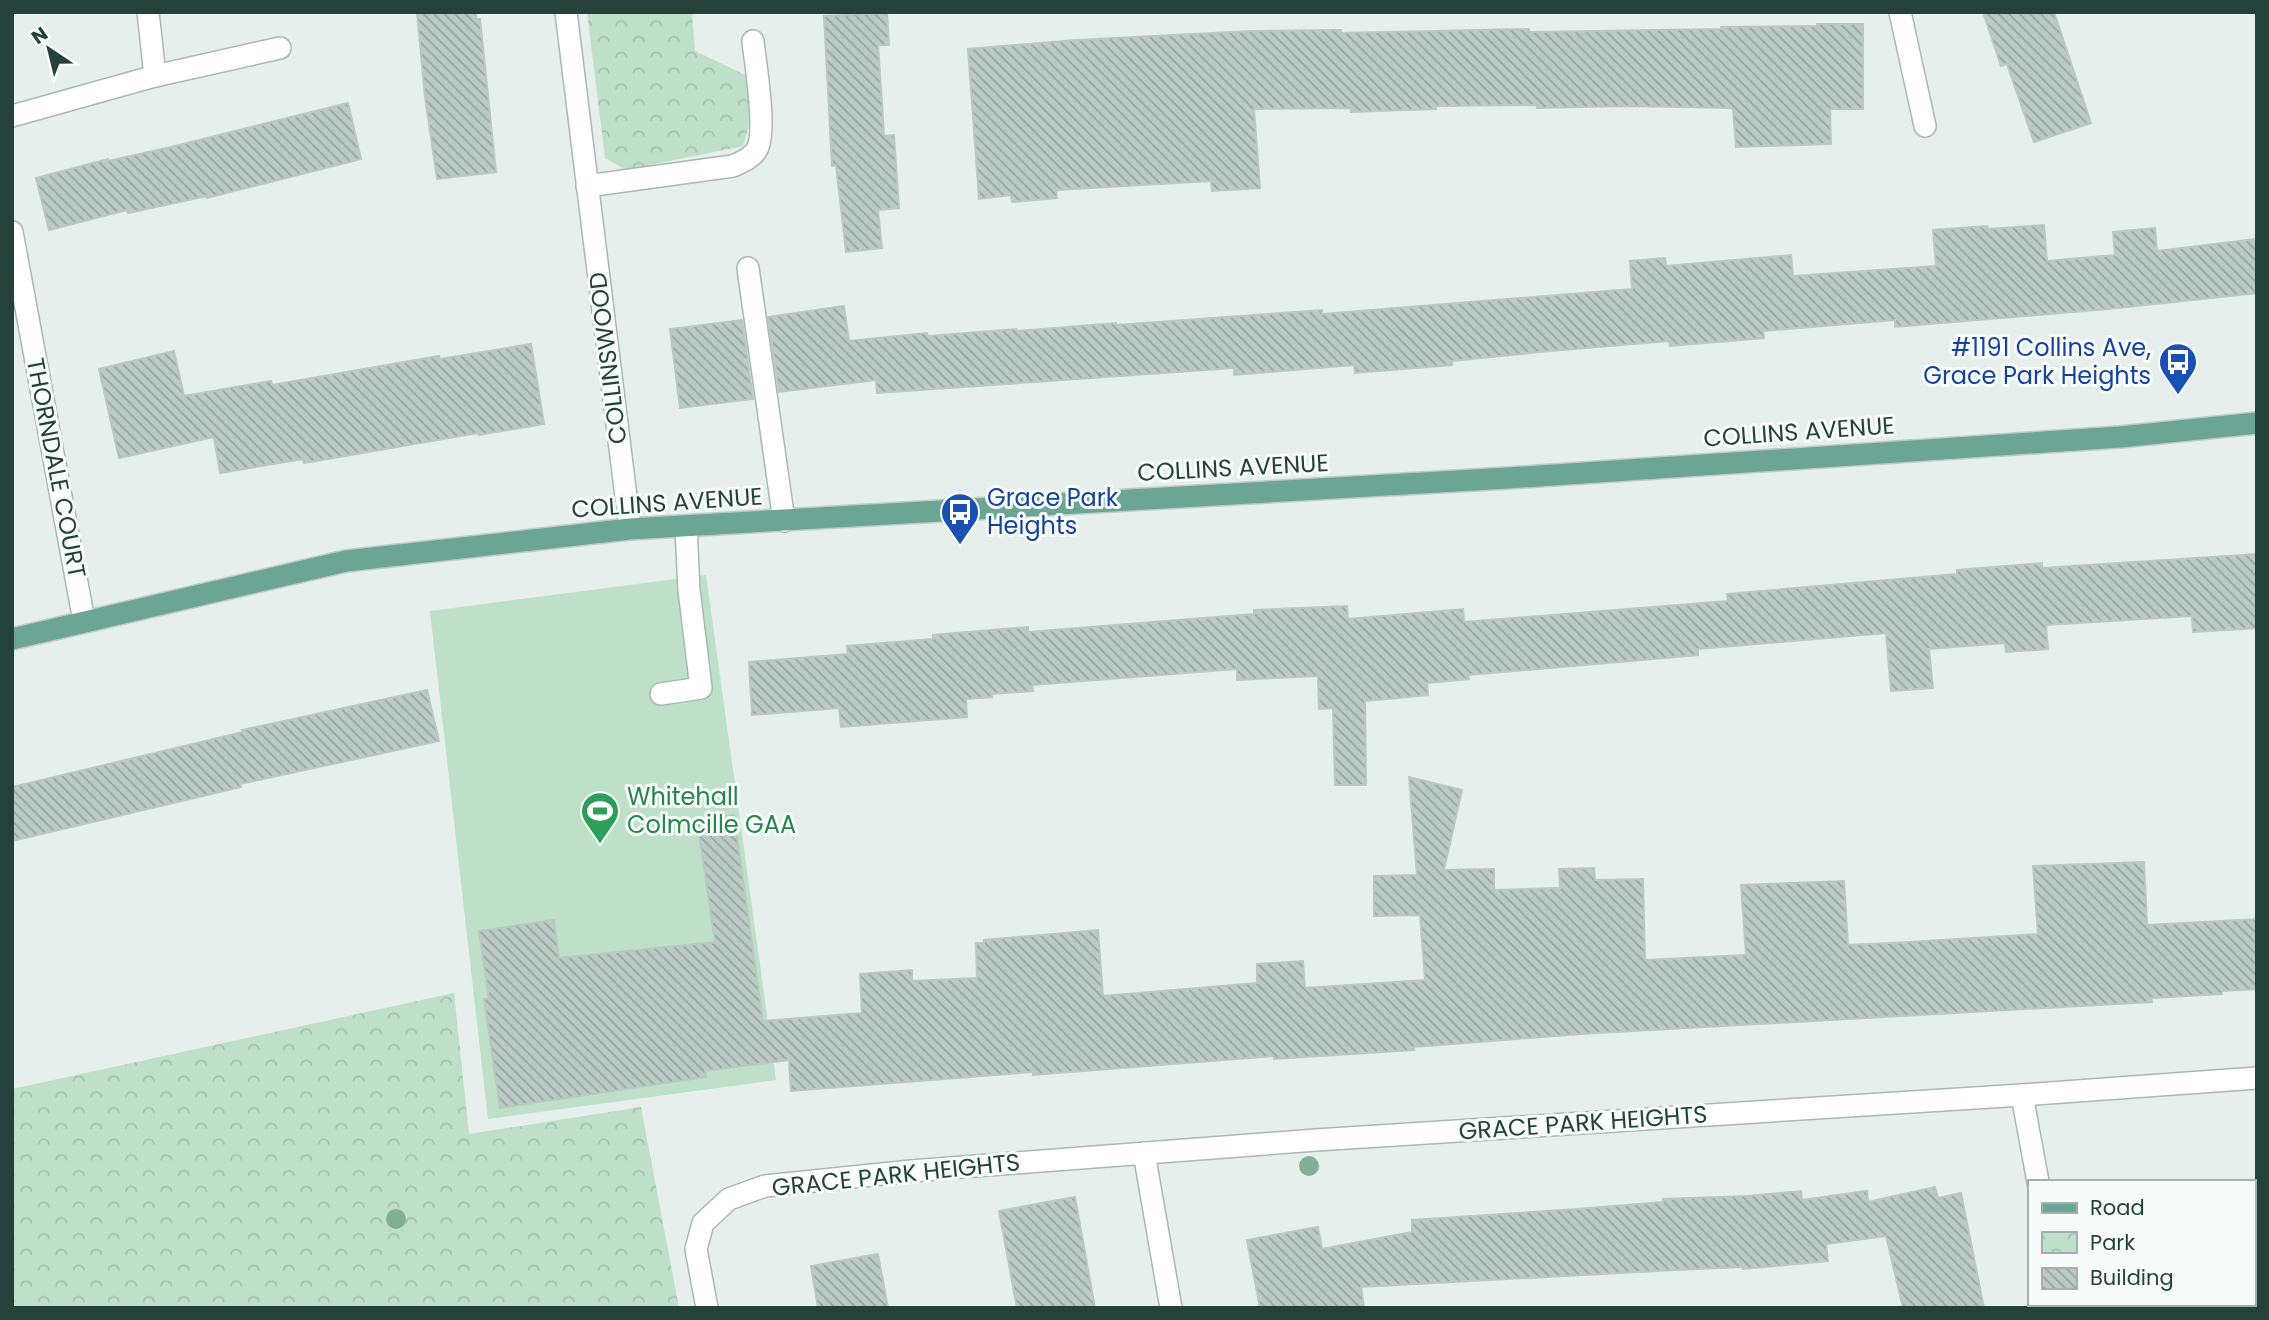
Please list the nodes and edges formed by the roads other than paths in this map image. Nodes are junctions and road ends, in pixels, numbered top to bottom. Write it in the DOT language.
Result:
graph roads {
  1 [pos="148,12"];
  2 [pos="566,12"];
  3 [pos="1899,12"];
  4 [pos="753,41"];
  5 [pos="280,48"];
  6 [pos="155,76"];
  7 [pos="12,116"];
  8 [pos="1925,126"];
  9 [pos="587,186"];
  10 [pos="12,232"];
  11 [pos="748,268"];
  12 [pos="2257,423"];
  13 [pos="784,521"];
  14 [pos="686,527"];
  15 [pos="630,529"];
  16 [pos="84,621"];
  17 [pos="12,639"];
  18 [pos="661,694"];
  19 [pos="2257,1078"];
  20 [pos="2022,1095"];
  21 [pos="1144,1153"];
  22 [pos="2038,1180"];
  23 [pos="707,1308"];
  24 [pos="1171,1308"];
  1 -- 6 [label="street"];
  2 -- 9 [label="street, COLLINSWOOD"];
  3 -- 8 [label="street"];
  4 -- 9 [label="street"];
  5 -- 6 [label="street"];
  6 -- 7 [label="street"];
  9 -- 15 [label="street, COLLINSWOOD"];
  10 -- 16 [label="street, THORNDALE COURT"];
  11 -- 13 [label="street"];
  12 -- 13 [label="main road, COLLINS AVENUE"];
  13 -- 14 [label="main road, COLLINS AVENUE"];
  14 -- 15 [label="main road, COLLINS AVENUE"];
  14 -- 18 [label="street"];
  15 -- 16 [label="main road, COLLINS AVENUE"];
  16 -- 17 [label="main road, COLLINS AVENUE"];
  19 -- 20 [label="street, GRACE PARK HEIGHTS"];
  20 -- 21 [label="street, GRACE PARK HEIGHTS"];
  20 -- 22 [label="street"];
  21 -- 23 [label="street, GRACE PARK HEIGHTS"];
  21 -- 24 [label="street"];
}
